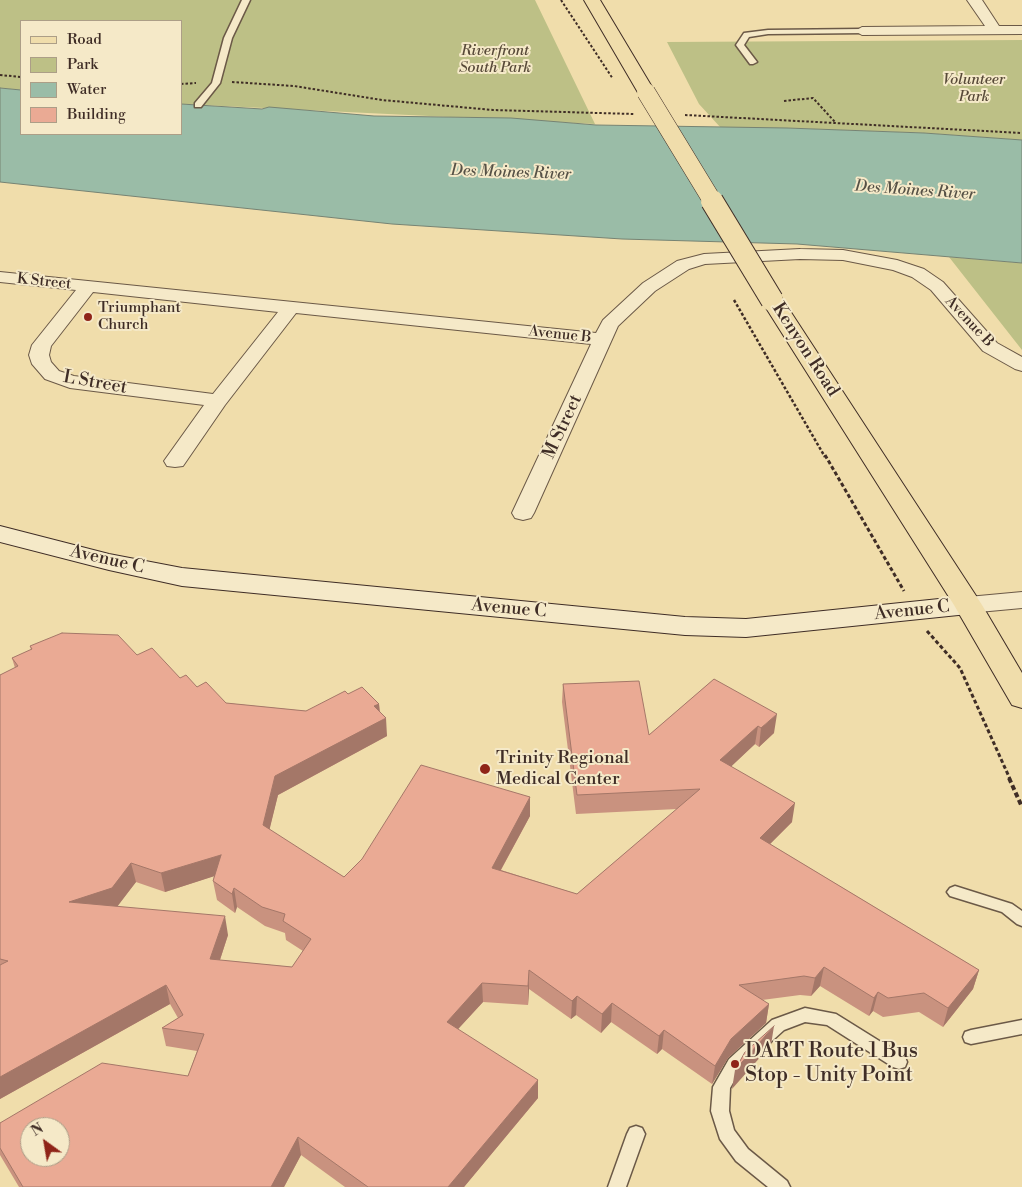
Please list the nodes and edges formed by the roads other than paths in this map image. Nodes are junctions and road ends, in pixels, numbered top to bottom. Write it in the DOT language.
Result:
graph roads {
  1 [pos="246,0"];
  2 [pos="592,0"];
  3 [pos="974,0"];
  4 [pos="1022,30"];
  5 [pos="862,31"];
  6 [pos="995,31"];
  7 [pos="753,62"];
  8 [pos="198,105"];
  9 [pos="0,277"];
  10 [pos="88,287"];
  11 [pos="291,307"];
  12 [pos="604,340"];
  13 [pos="1022,365"];
  14 [pos="218,401"];
  15 [pos="175,461"];
  16 [pos="523,513"];
  17 [pos="0,534"];
  18 [pos="1022,600"];
  19 [pos="968,606"];
  20 [pos="1022,698"];
  21 [pos="955,892"];
  22 [pos="1022,920"];
  23 [pos="1022,1027"];
  24 [pos="971,1037"];
  25 [pos="899,1062"];
  26 [pos="636,1134"];
  27 [pos="616,1187"];
  28 [pos="781,1187"];
  1 -- 8 [label="lane"];
  2 -- 19 [label="main road, Kenyon Road, bridge"];
  3 -- 6 [label="street"];
  4 -- 6 [label="street"];
  5 -- 6 [label="street"];
  5 -- 7 [label="lane"];
  9 -- 10 [label="street, K Street"];
  10 -- 11 [label="street, Avenue B"];
  10 -- 14 [label="street, L Street"];
  11 -- 12 [label="street, Avenue B"];
  11 -- 14 [label="street"];
  12 -- 13 [label="street, Avenue B"];
  12 -- 16 [label="street, M Street"];
  14 -- 15 [label="street"];
  17 -- 19 [label="street, Avenue C"];
  18 -- 19 [label="street, Avenue C"];
  19 -- 20 [label="main road, Kenyon Road"];
  21 -- 22 [label="lane"];
  23 -- 24 [label="lane"];
  25 -- 28 [label="lane"];
  26 -- 27 [label="lane"];
}
